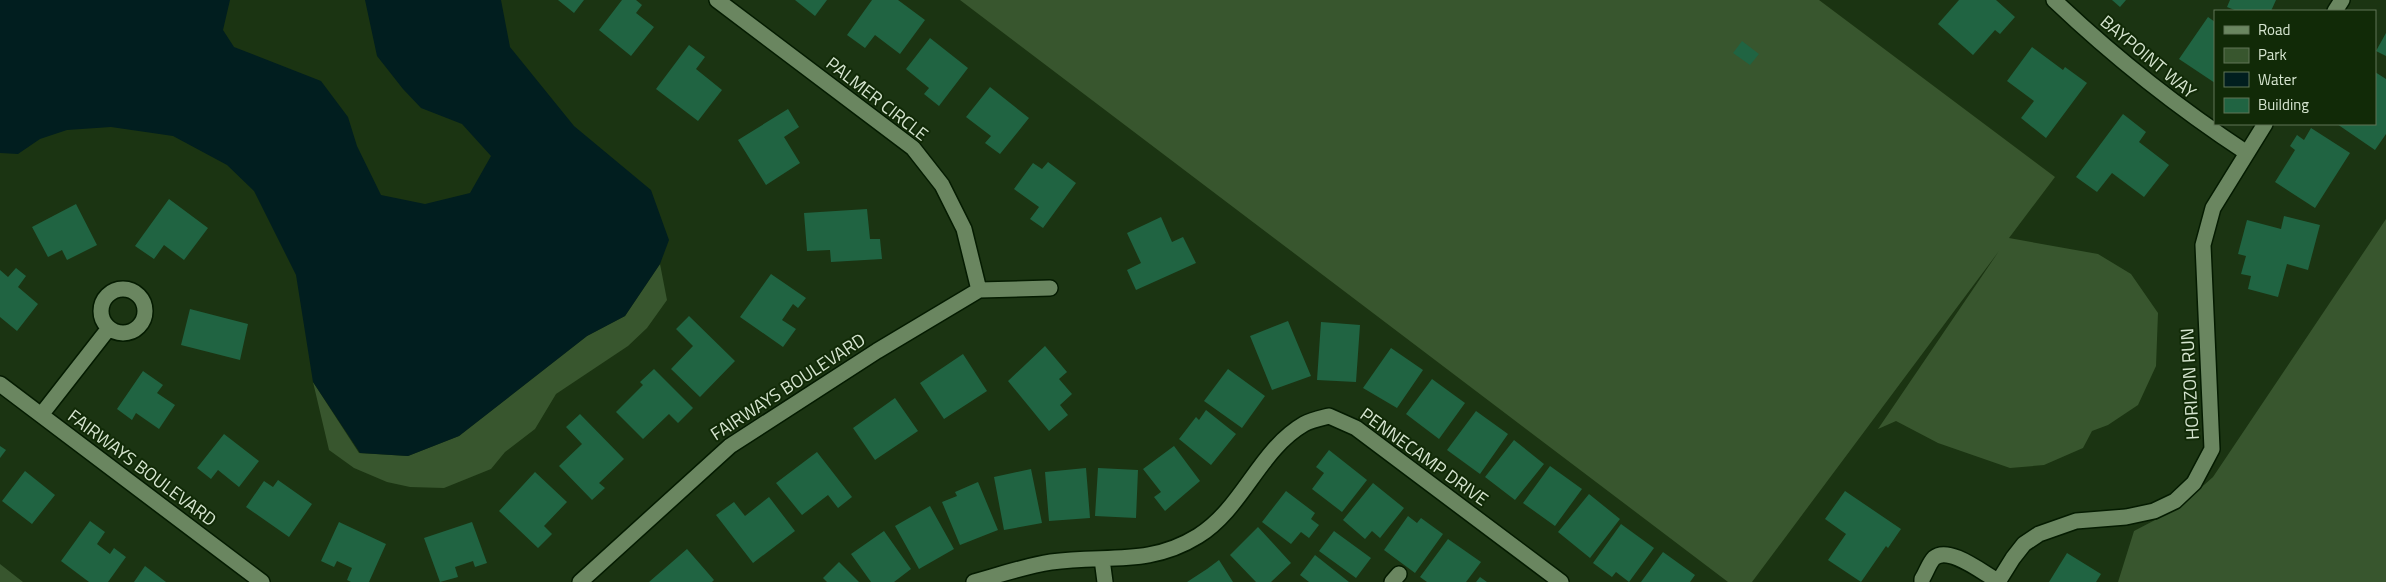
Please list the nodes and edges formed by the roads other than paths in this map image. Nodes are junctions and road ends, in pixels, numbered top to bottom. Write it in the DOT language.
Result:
graph roads {
  1 [pos="718,0"];
  2 [pos="2054,0"];
  3 [pos="2264,125"];
  4 [pos="2247,153"];
  5 [pos="1050,288"];
  6 [pos="978,290"];
  7 [pos="109,328"];
  8 [pos="0,384"];
  9 [pos="41,415"];
  10 [pos="1102,559"];
  11 [pos="262,582"];
  12 [pos="580,582"];
  13 [pos="974,582"];
  14 [pos="1105,582"];
  15 [pos="1562,582"];
  16 [pos="1922,582"];
  17 [pos="1998,582"];
  1 -- 6 [label="street, PALMER CIRCLE"];
  2 -- 4 [label="street, BAYPOINT WAY"];
  3 -- 4 [label="street, HORIZON RUN"];
  4 -- 17 [label="street, HORIZON RUN"];
  5 -- 6 [label="street, FAIRWAYS BOULEVARD"];
  6 -- 12 [label="street, FAIRWAYS BOULEVARD"];
  7 -- 9 [label="street"];
  8 -- 9 [label="street, FAIRWAYS BOULEVARD"];
  9 -- 11 [label="street, FAIRWAYS BOULEVARD"];
  10 -- 13 [label="street, PENNECAMP DRIVE"];
  10 -- 14 [label="street"];
  10 -- 15 [label="street, PENNECAMP DRIVE"];
  16 -- 17 [label="street, HORIZON RUN"];
}
